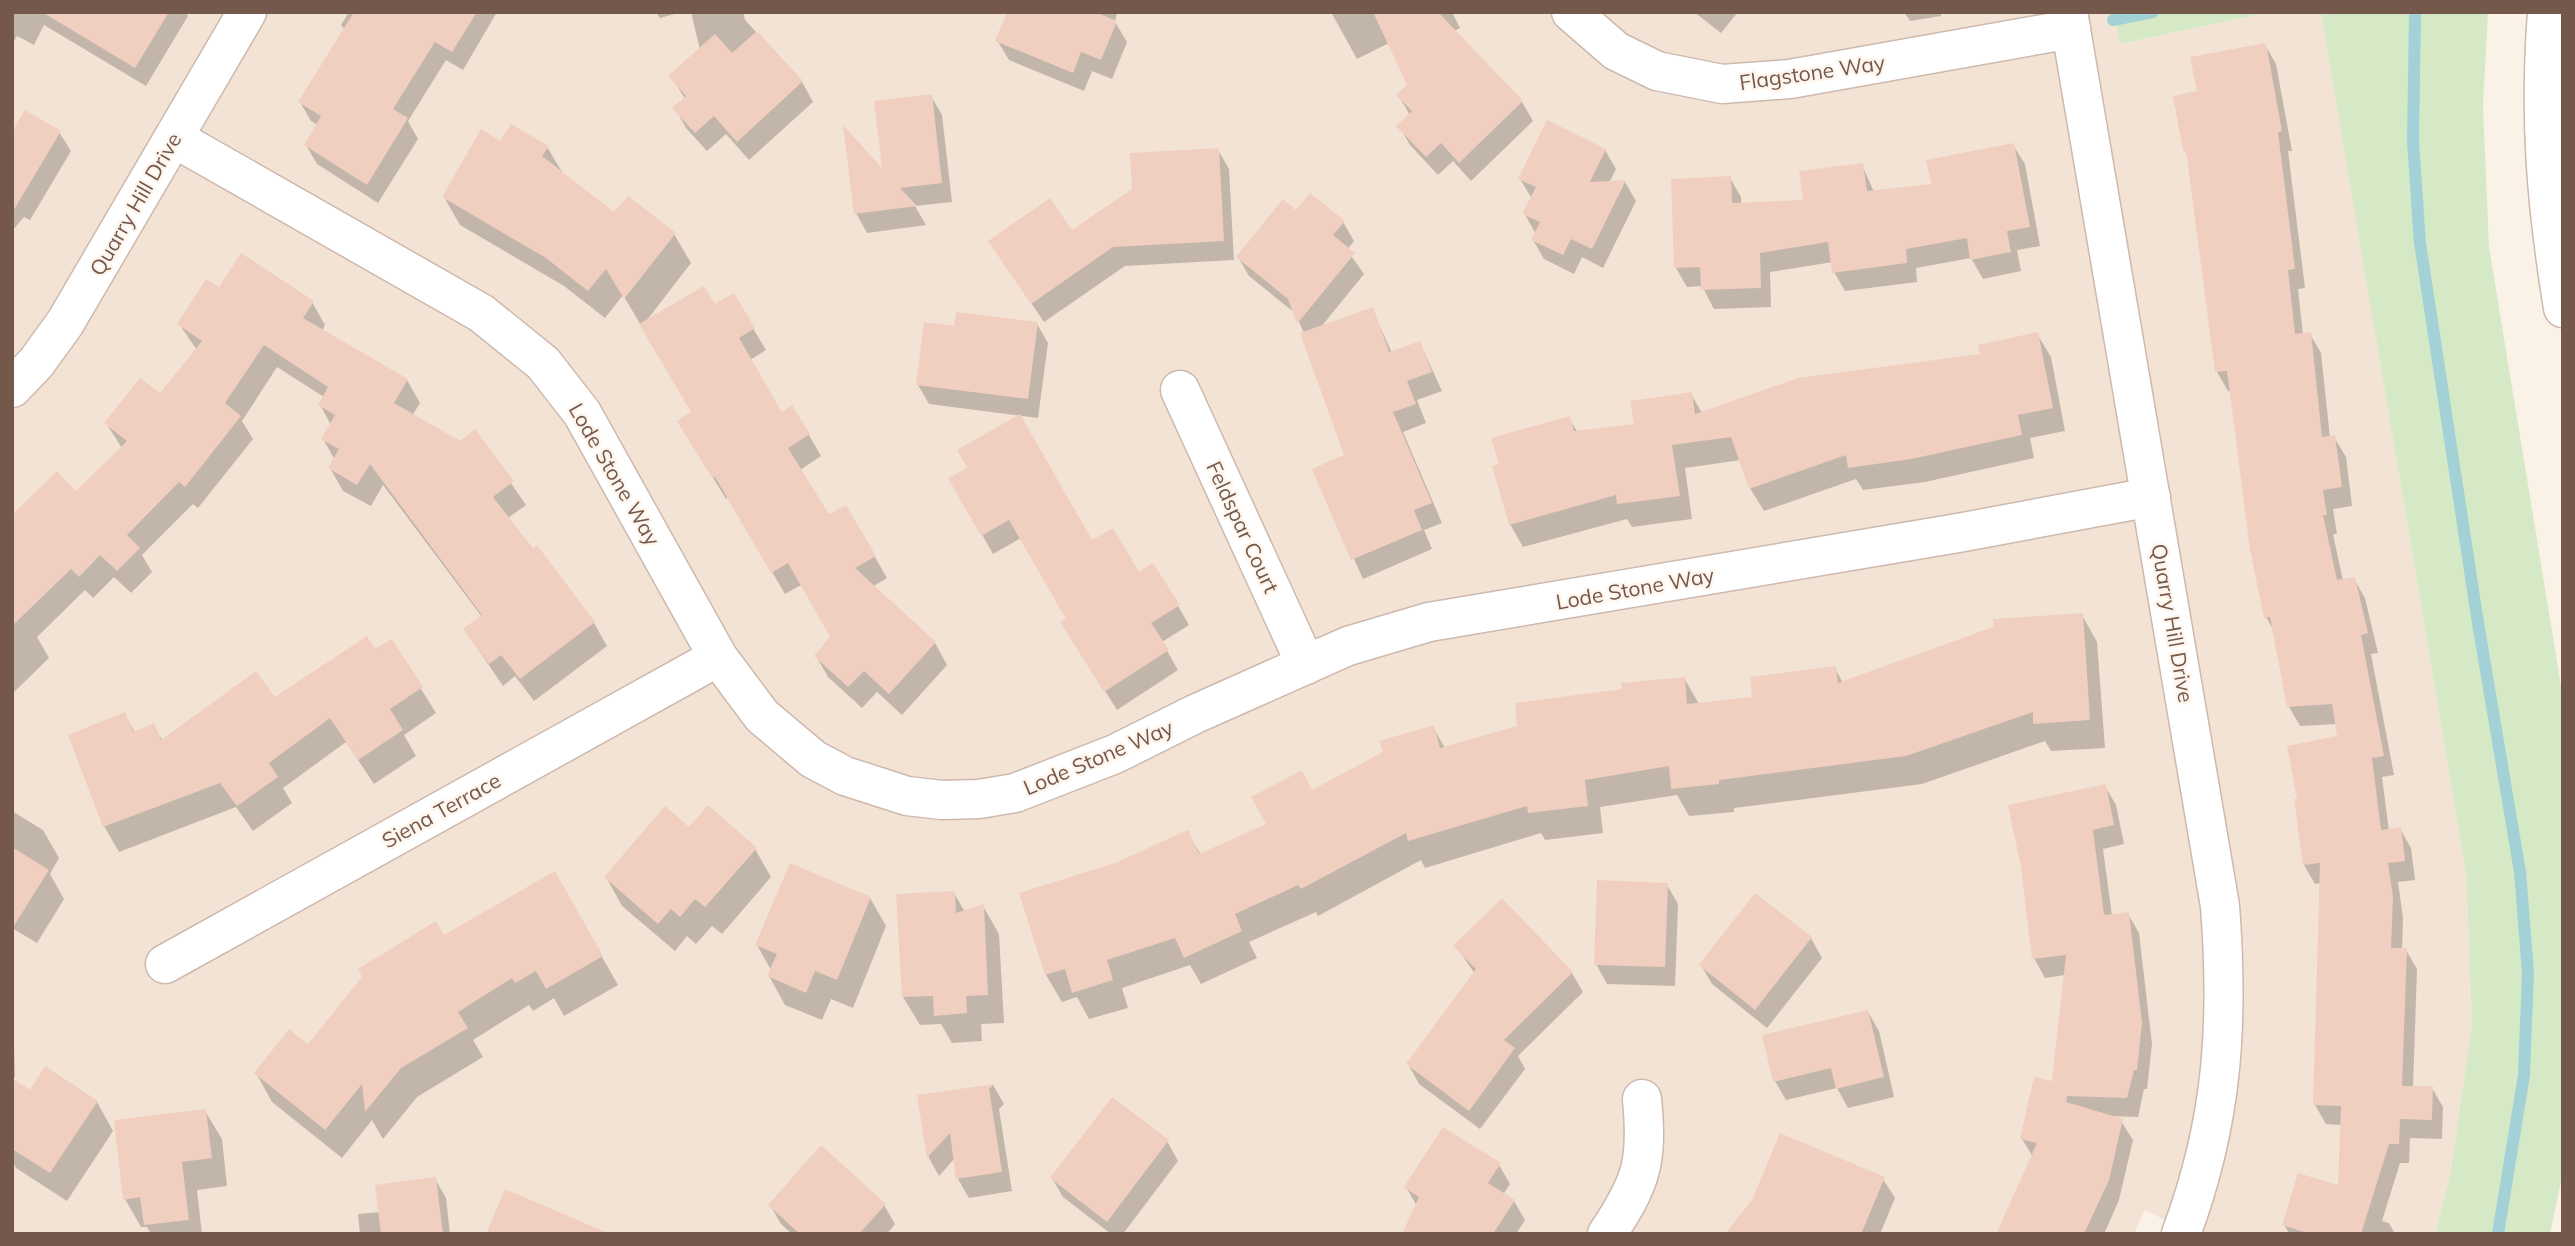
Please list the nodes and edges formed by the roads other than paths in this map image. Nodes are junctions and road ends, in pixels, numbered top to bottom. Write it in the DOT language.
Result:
graph roads {
  1 [pos="247,12"];
  2 [pos="1571,12"];
  3 [pos="2547,12"];
  4 [pos="2069,20"];
  5 [pos="174,138"];
  6 [pos="2563,308"];
  7 [pos="12,388"];
  8 [pos="1180,390"];
  9 [pos="2151,497"];
  10 [pos="718,657"];
  11 [pos="1307,665"];
  12 [pos="165,964"];
  13 [pos="1642,1099"];
  14 [pos="1608,1234"];
  15 [pos="2181,1234"];
  1 -- 5 [label="street, Quarry Hill Drive"];
  2 -- 4 [label="street, Flagstone Way"];
  3 -- 6 [label="street"];
  4 -- 9 [label="street, Quarry Hill Drive"];
  5 -- 7 [label="street, Quarry Hill Drive"];
  5 -- 10 [label="street, Lode Stone Way"];
  8 -- 11 [label="street, Feldspar Court"];
  9 -- 11 [label="street, Lode Stone Way"];
  9 -- 15 [label="street, Quarry Hill Drive"];
  10 -- 11 [label="street, Lode Stone Way"];
  10 -- 12 [label="street, Siena Terrace"];
  13 -- 14 [label="street"];
}
